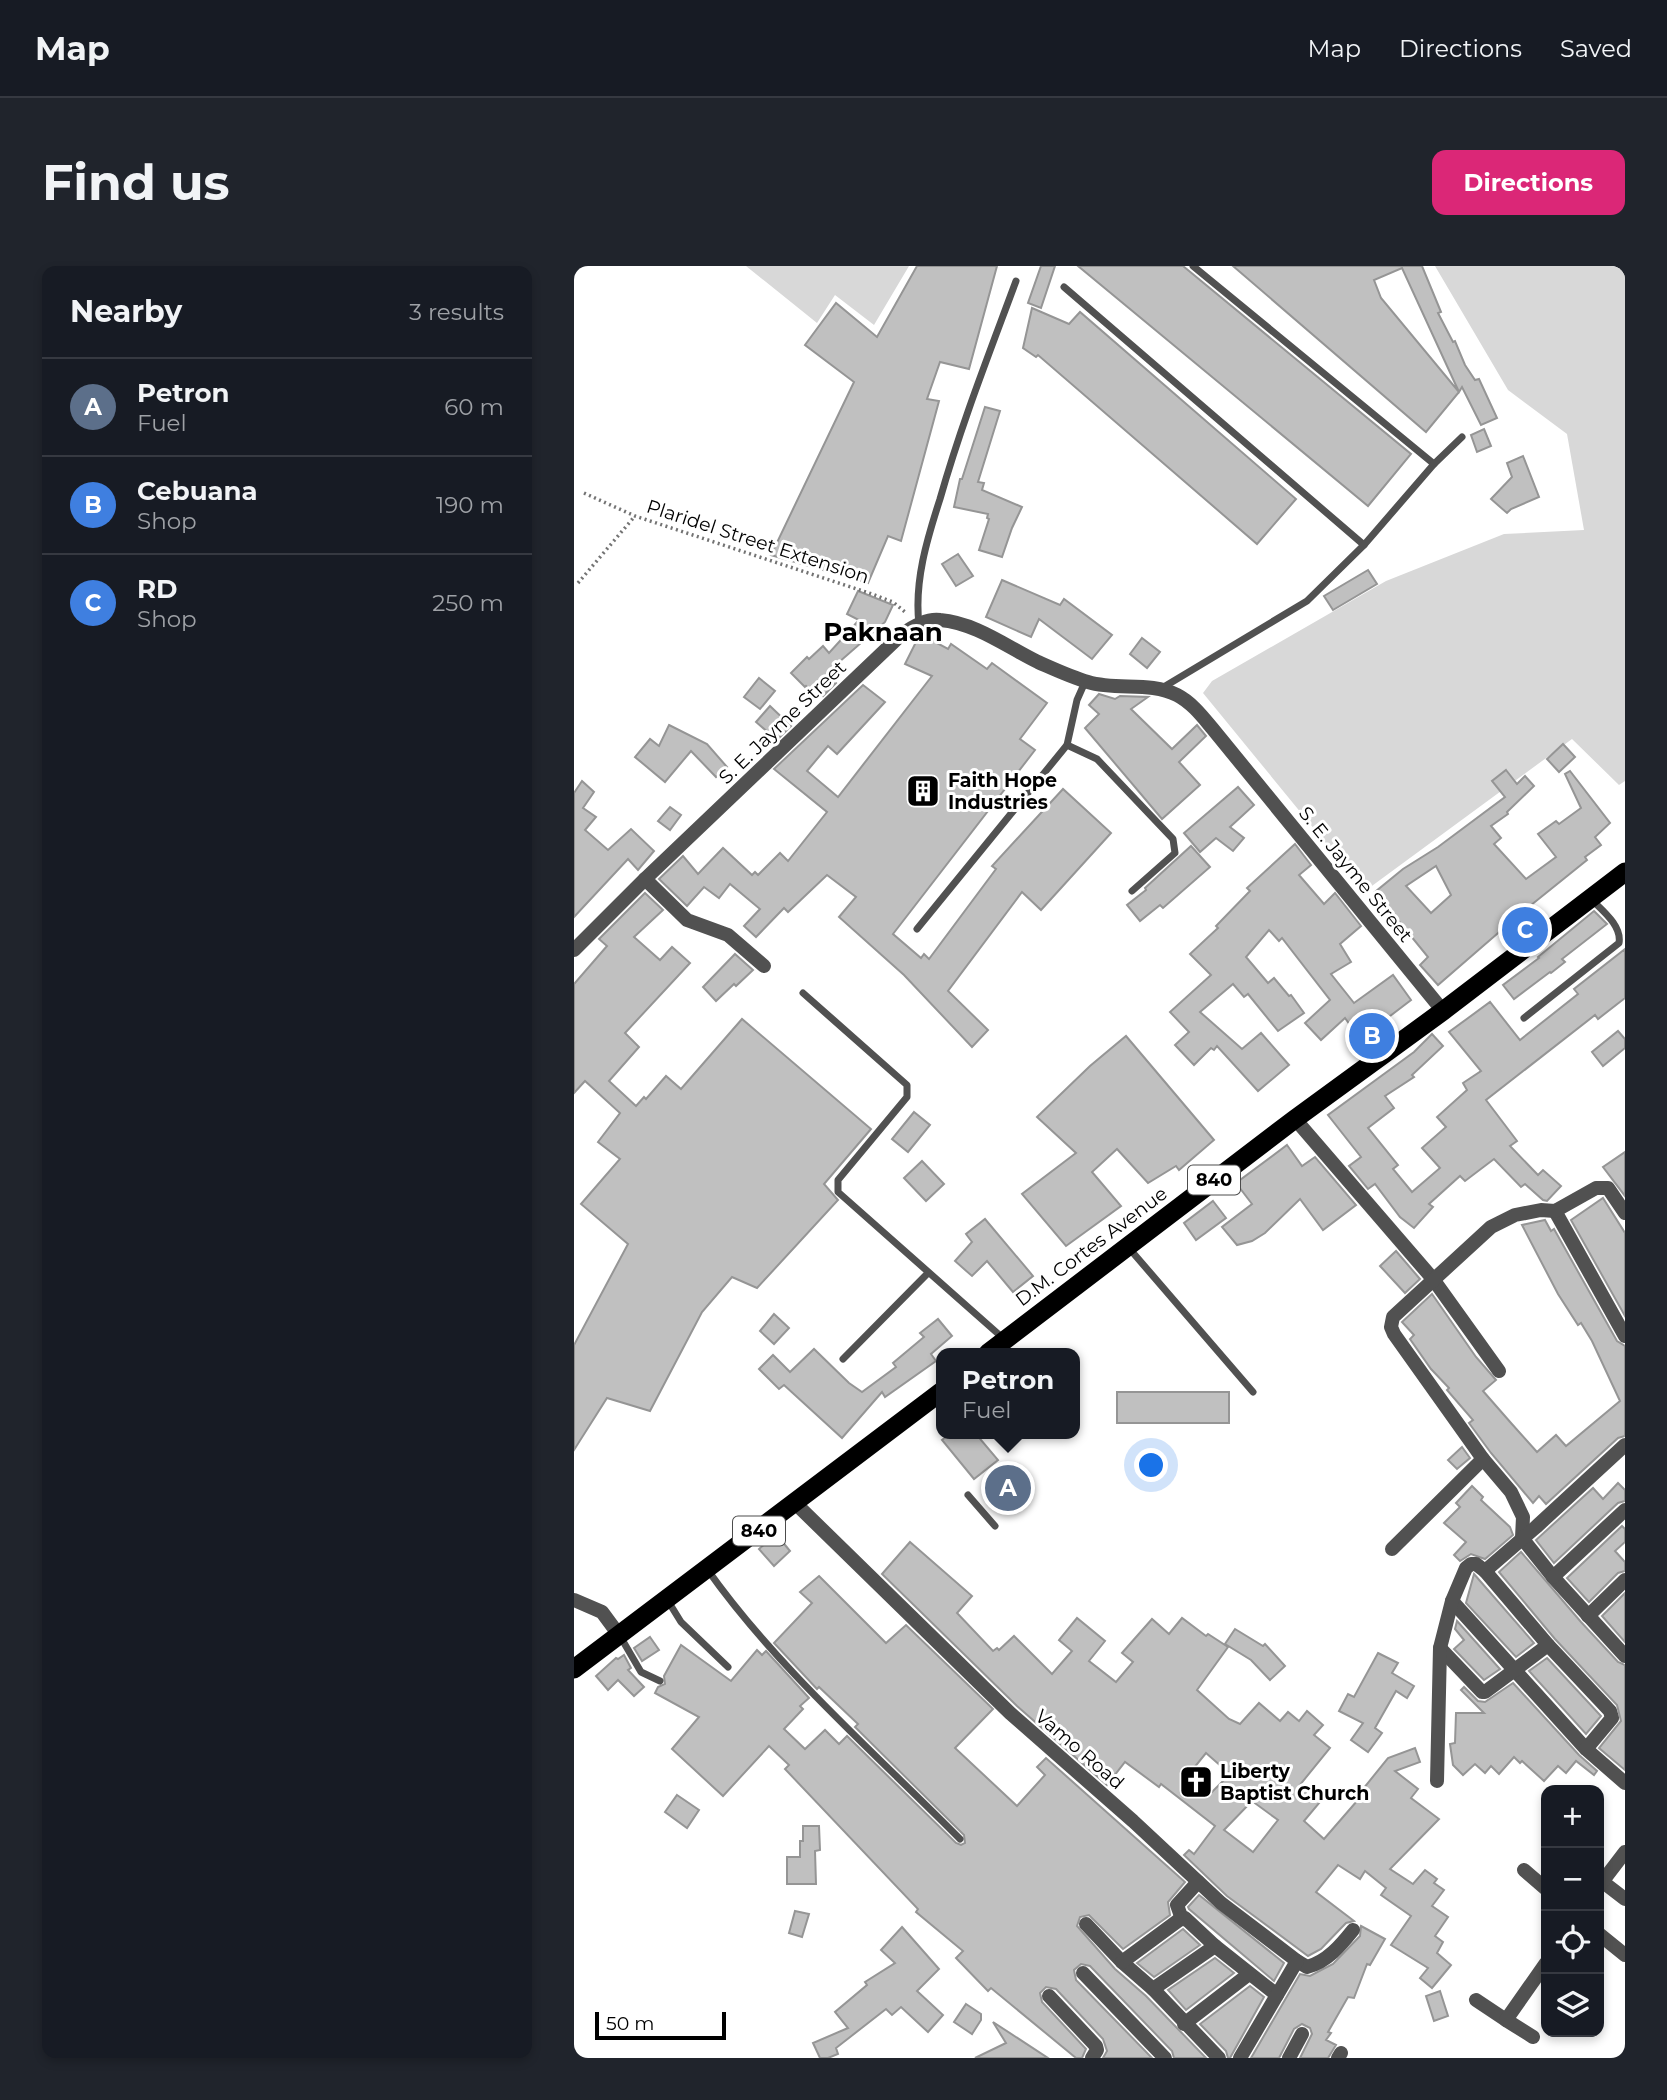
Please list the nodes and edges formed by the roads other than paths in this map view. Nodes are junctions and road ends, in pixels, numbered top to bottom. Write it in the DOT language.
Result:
graph roads {
  1 [pos="1193,266"];
  2 [pos="1016,282"];
  3 [pos="1064,287"];
  4 [pos="1462,437"];
  5 [pos="1434,464"];
  6 [pos="1364,545"];
  7 [pos="917,625"];
  8 [pos="1086,681"];
  9 [pos="1161,688"];
  10 [pos="1067,745"];
  11 [pos="1625,872"];
  12 [pos="645,879"];
  13 [pos="1132,891"];
  14 [pos="1590,898"];
  15 [pos="917,929"];
  16 [pos="574,950"];
  17 [pos="764,966"];
  18 [pos="803,993"];
  19 [pos="1443,1011"];
  20 [pos="1524,1018"];
  21 [pos="1295,1119"];
  22 [pos="1555,1211"];
  23 [pos="1625,1213"];
  24 [pos="1128,1246"];
  25 [pos="928,1273"];
  26 [pos="1433,1279"];
  27 [pos="1625,1336"];
  28 [pos="1005,1340"];
  29 [pos="995,1348"];
  30 [pos="843,1359"];
  31 [pos="1499,1371"];
  32 [pos="1253,1392"];
  33 [pos="936,1396"];
  34 [pos="1625,1444"];
  35 [pos="1483,1459"];
  36 [pos="968,1495"];
  37 [pos="795,1503"];
  38 [pos="1625,1510"];
  39 [pos="995,1526"];
  40 [pos="1522,1538"];
  41 [pos="1392,1549"];
  42 [pos="707,1569"];
  43 [pos="1485,1571"];
  44 [pos="1553,1577"];
  45 [pos="1625,1580"];
  46 [pos="574,1600"];
  47 [pos="668,1600"];
  48 [pos="1452,1601"];
  49 [pos="1588,1616"];
  50 [pos="619,1635"];
  51 [pos="1548,1645"];
  52 [pos="1440,1648"];
  53 [pos="1624,1652"];
  54 [pos="728,1667"];
  55 [pos="574,1669"];
  56 [pos="1514,1672"];
  57 [pos="660,1681"];
  58 [pos="1586,1749"];
  59 [pos="1437,1780"];
  60 [pos="1625,1783"];
  61 [pos="960,1839"];
  62 [pos="1625,1852"];
  63 [pos="1524,1870"];
  64 [pos="1604,1877"];
  65 [pos="1198,1882"];
  66 [pos="1541,1885"];
  67 [pos="1604,1885"];
  68 [pos="1625,1899"];
  69 [pos="1182,1919"];
  70 [pos="1086,1924"];
  71 [pos="1353,1930"];
  72 [pos="1604,1938"];
  73 [pos="1215,1946"];
  74 [pos="1625,1955"];
  75 [pos="1297,1961"];
  76 [pos="1122,1962"];
  77 [pos="1541,1970"];
  78 [pos="1083,1973"];
  79 [pos="1249,1974"];
  80 [pos="1153,1989"];
  81 [pos="1277,1995"];
  82 [pos="1049,1996"];
  83 [pos="1476,2000"];
  84 [pos="1506,2020"];
  85 [pos="1184,2024"];
  86 [pos="1302,2034"];
  87 [pos="1533,2037"];
  88 [pos="1092,2058"];
  89 [pos="1166,2058"];
  90 [pos="1219,2058"];
  91 [pos="1240,2058"];
  92 [pos="1289,2058"];
  1 -- 5 [label="lane"];
  2 -- 7 [label="lane"];
  3 -- 6 [label="lane"];
  4 -- 5 [label="lane"];
  5 -- 6 [label="lane"];
  6 -- 9 [label="lane"];
  7 -- 8 [label="street, S. E. Jayme Street"];
  7 -- 12 [label="street, S. E. Jayme Street"];
  8 -- 9 [label="street, S. E. Jayme Street"];
  8 -- 10 [label="lane"];
  9 -- 19 [label="street, S. E. Jayme Street"];
  10 -- 13 [label="lane"];
  10 -- 15 [label="lane"];
  11 -- 14 [label="highway, D.M. Cortes Avenue / 840"];
  12 -- 16 [label="street, S. E. Jayme Street"];
  12 -- 17 [label="street"];
  14 -- 19 [label="highway, D.M. Cortes Avenue / 840"];
  14 -- 20 [label="lane"];
  18 -- 25 [label="lane"];
  19 -- 21 [label="highway, D.M. Cortes Avenue / 840"];
  21 -- 24 [label="highway, D.M. Cortes Avenue / 840"];
  21 -- 26 [label="street"];
  22 -- 23 [label="street"];
  22 -- 26 [label="street"];
  22 -- 27 [label="street"];
  24 -- 28 [label="highway, D.M. Cortes Avenue / 840"];
  24 -- 32 [label="lane"];
  25 -- 28 [label="lane"];
  25 -- 30 [label="lane"];
  26 -- 31 [label="street"];
  26 -- 35 [label="street"];
  28 -- 29 [label="highway, D.M. Cortes Avenue / 840"];
  33 -- 37 [label="highway, 840"];
  34 -- 40 [label="street"];
  35 -- 40 [label="street"];
  35 -- 41 [label="street"];
  36 -- 39 [label="lane"];
  37 -- 42 [label="highway, 840"];
  37 -- 65 [label="street, Vamo Road"];
  38 -- 44 [label="street"];
  40 -- 43 [label="street"];
  40 -- 44 [label="street"];
  42 -- 47 [label="highway, 840"];
  42 -- 61 [label="lane"];
  43 -- 48 [label="street"];
  43 -- 51 [label="street"];
  44 -- 49 [label="street"];
  45 -- 49 [label="street"];
  46 -- 50 [label="street"];
  47 -- 50 [label="highway, 840"];
  47 -- 54 [label="lane"];
  48 -- 52 [label="street"];
  48 -- 56 [label="street"];
  49 -- 53 [label="street"];
  50 -- 55 [label="highway, 840"];
  50 -- 57 [label="lane"];
  51 -- 56 [label="street"];
  51 -- 58 [label="street"];
  52 -- 56 [label="street"];
  52 -- 59 [label="street"];
  56 -- 58 [label="street"];
  58 -- 60 [label="street"];
  62 -- 64 [label="street"];
  63 -- 66 [label="street"];
  65 -- 69 [label="street"];
  65 -- 75 [label="street, Vamo Road"];
  67 -- 68 [label="street"];
  69 -- 73 [label="street"];
  69 -- 76 [label="street"];
  70 -- 76 [label="street"];
  71 -- 75 [label="street"];
  72 -- 74 [label="street"];
  73 -- 79 [label="street"];
  73 -- 80 [label="street"];
  75 -- 81 [label="street"];
  76 -- 80 [label="street"];
  77 -- 84 [label="street"];
  78 -- 89 [label="street"];
  79 -- 81 [label="street"];
  79 -- 85 [label="street"];
  80 -- 85 [label="street"];
  81 -- 91 [label="street"];
  82 -- 88 [label="street"];
  83 -- 84 [label="street"];
  84 -- 87 [label="street"];
  85 -- 90 [label="street"];
  86 -- 92 [label="street"];
}
